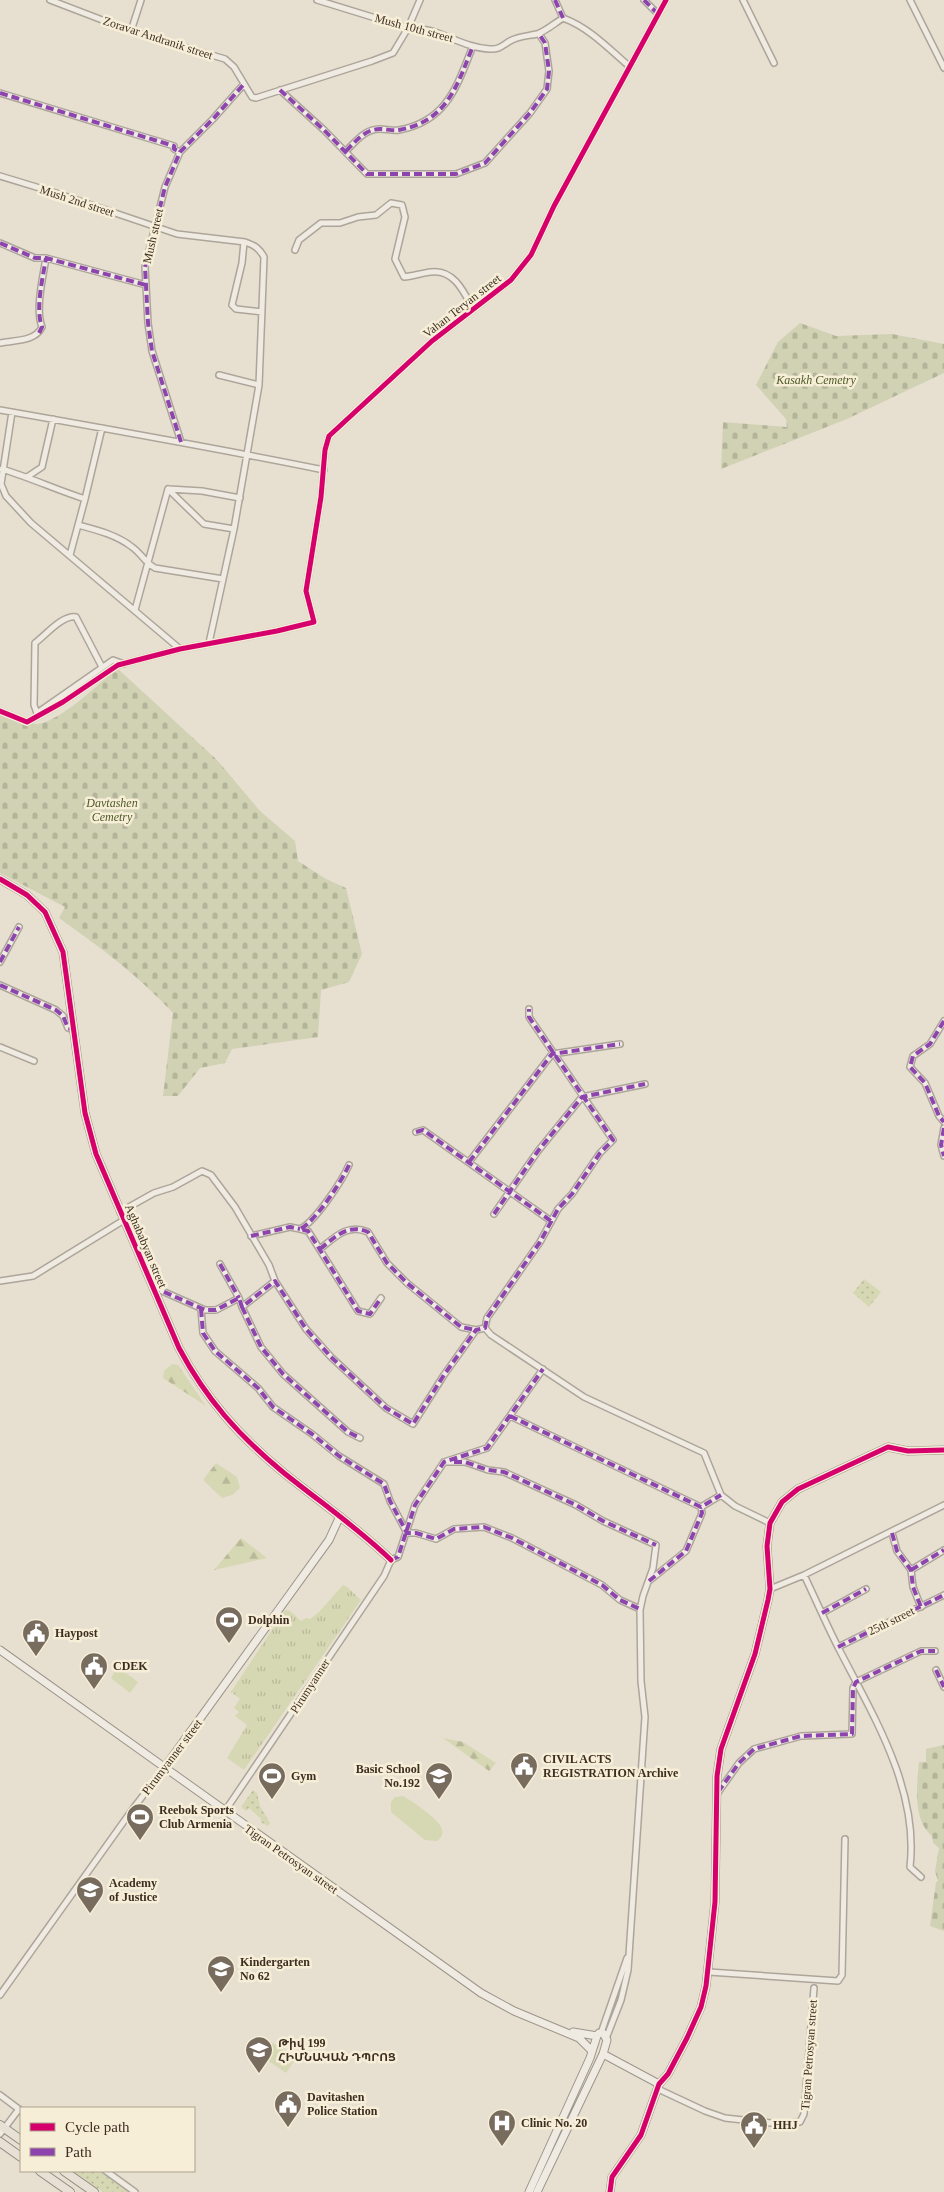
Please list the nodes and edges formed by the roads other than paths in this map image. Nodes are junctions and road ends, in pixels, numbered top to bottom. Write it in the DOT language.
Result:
graph roads {
  1 [pos="50,0"];
  2 [pos="142,0"];
  3 [pos="317,0"];
  4 [pos="420,0"];
  5 [pos="555,0"];
  6 [pos="644,0"];
  7 [pos="666,0"];
  8 [pos="743,0"];
  9 [pos="910,0"];
  10 [pos="658,14"];
  11 [pos="563,18"];
  12 [pos="408,28"];
  13 [pos="131,31"];
  14 [pos="539,34"];
  15 [pos="473,46"];
  16 [pos="774,63"];
  17 [pos="630,67"];
  18 [pos="944,68"];
  19 [pos="244,84"];
  20 [pos="280,90"];
  21 [pos="0,93"];
  22 [pos="346,151"];
  23 [pos="180,152"];
  24 [pos="0,176"];
  25 [pos="154,226"];
  26 [pos="244,242"];
  27 [pos="0,243"];
  28 [pos="295,250"];
  29 [pos="46,258"];
  30 [pos="146,285"];
  31 [pos="473,308"];
  32 [pos="262,312"];
  33 [pos="0,343"];
  34 [pos="219,375"];
  35 [pos="259,385"];
  36 [pos="0,410"];
  37 [pos="12,412"];
  38 [pos="53,419"];
  39 [pos="102,428"];
  40 [pos="181,442"];
  41 [pos="247,454"];
  42 [pos="2,469"];
  43 [pos="324,470"];
  44 [pos="26,476"];
  45 [pos="0,484"];
  46 [pos="168,488"];
  47 [pos="240,498"];
  48 [pos="85,499"];
  49 [pos="78,525"];
  50 [pos="234,529"];
  51 [pos="70,556"];
  52 [pos="147,564"];
  53 [pos="223,579"];
  54 [pos="135,610"];
  55 [pos="209,643"];
  56 [pos="180,649"];
  57 [pos="124,664"];
  58 [pos="102,667"];
  59 [pos="0,711"];
  60 [pos="37,714"];
  61 [pos="0,880"];
  62 [pos="19,927"];
  63 [pos="0,962"];
  64 [pos="0,985"];
  65 [pos="529,1009"];
  66 [pos="944,1021"];
  67 [pos="74,1030"];
  68 [pos="620,1044"];
  69 [pos="0,1047"];
  70 [pos="552,1054"];
  71 [pos="34,1061"];
  72 [pos="645,1084"];
  73 [pos="582,1096"];
  74 [pos="944,1122"];
  75 [pos="944,1128"];
  76 [pos="416,1132"];
  77 [pos="944,1156"];
  78 [pos="468,1162"];
  79 [pos="349,1165"];
  80 [pos="510,1192"];
  81 [pos="120,1212"];
  82 [pos="494,1214"];
  83 [pos="124,1220"];
  84 [pos="550,1221"];
  85 [pos="300,1229"];
  86 [pos="251,1236"];
  87 [pos="320,1248"];
  88 [pos="220,1264"];
  89 [pos="0,1281"];
  90 [pos="275,1281"];
  91 [pos="153,1287"];
  92 [pos="239,1298"];
  93 [pos="382,1298"];
  94 [pos="242,1307"];
  95 [pos="202,1309"];
  96 [pos="485,1328"];
  97 [pos="476,1330"];
  98 [pos="543,1369"];
  99 [pos="510,1416"];
  100 [pos="360,1438"];
  101 [pos="944,1450"];
  102 [pos="444,1462"];
  103 [pos="721,1495"];
  104 [pos="944,1505"];
  105 [pos="701,1507"];
  106 [pos="340,1516"];
  107 [pos="770,1524"];
  108 [pos="892,1532"];
  109 [pos="407,1533"];
  110 [pos="944,1550"];
  111 [pos="391,1560"];
  112 [pos="911,1570"];
  113 [pos="804,1575"];
  114 [pos="648,1581"];
  115 [pos="770,1589"];
  116 [pos="866,1589"];
  117 [pos="944,1595"];
  118 [pos="921,1607"];
  119 [pos="640,1609"];
  120 [pos="822,1613"];
  121 [pos="838,1647"];
  122 [pos="0,1648"];
  123 [pos="935,1651"];
  124 [pos="936,1670"];
  125 [pos="856,1682"];
  126 [pos="944,1686"];
  127 [pos="166,1766"];
  128 [pos="717,1794"];
  129 [pos="226,1810"];
  130 [pos="845,1839"];
  131 [pos="921,1877"];
  132 [pos="709,1972"];
  133 [pos="814,1988"];
  134 [pos="0,1995"];
  135 [pos="601,2035"];
  136 [pos="591,2054"];
  137 [pos="600,2057"];
  138 [pos="659,2087"];
  139 [pos="0,2096"];
  140 [pos="20,2110"];
  141 [pos="2,2129"];
  142 [pos="20,2139"];
  143 [pos="0,2142"];
  144 [pos="20,2156"];
  145 [pos="41,2172"];
  146 [pos="65,2172"];
  147 [pos="107,2172"];
  148 [pos="70,2192"];
  149 [pos="94,2192"];
  150 [pos="136,2192"];
  151 [pos="529,2192"];
  152 [pos="537,2192"];
  153 [pos="610,2192"];
  1 -- 13 [label="street, Zoravar Andranik street"];
  2 -- 13 [label="street"];
  3 -- 12 [label="street, Mush 10th street"];
  4 -- 12 [label="street, Zoravar Andranik street"];
  5 -- 11 [label="street"];
  6 -- 10 [label="street"];
  7 -- 10 [label="street, Vahan Teryan street"];
  8 -- 16 [label="street"];
  9 -- 18 [label="street"];
  10 -- 17 [label="street, Vahan Teryan street"];
  11 -- 14 [label="street, Mush 10th street"];
  11 -- 17 [label="street"];
  12 -- 15 [label="street, Mush 10th street"];
  12 -- 20 [label="street, Zoravar Andranik street"];
  13 -- 19 [label="street, Zoravar Andranik street"];
  14 -- 15 [label="street, Mush 10th street"];
  14 -- 22 [label="street"];
  15 -- 22 [label="street"];
  17 -- 31 [label="street, Vahan Teryan street"];
  19 -- 20 [label="street, Zoravar Andranik street"];
  19 -- 23 [label="street, Mush street"];
  20 -- 22 [label="street"];
  21 -- 23 [label="street"];
  23 -- 25 [label="street, Mush street"];
  24 -- 25 [label="street, Mush 2nd street"];
  25 -- 26 [label="street, Mush 2nd street"];
  25 -- 30 [label="street, Mush street"];
  26 -- 32 [label="street"];
  26 -- 32 [label="street"];
  27 -- 29 [label="street"];
  28 -- 31 [label="street"];
  29 -- 30 [label="street"];
  29 -- 33 [label="street"];
  30 -- 40 [label="street, Mush street"];
  31 -- 43 [label="street, Vahan Teryan street"];
  32 -- 35 [label="street"];
  34 -- 35 [label="street"];
  35 -- 41 [label="street"];
  36 -- 37 [label="street"];
  37 -- 38 [label="street"];
  37 -- 42 [label="street"];
  38 -- 39 [label="street"];
  38 -- 44 [label="street"];
  39 -- 40 [label="street"];
  39 -- 48 [label="street"];
  40 -- 41 [label="street"];
  41 -- 43 [label="street"];
  41 -- 47 [label="street"];
  42 -- 44 [label="street"];
  42 -- 45 [label="street"];
  43 -- 55 [label="street, Vahan Teryan street"];
  44 -- 48 [label="street"];
  45 -- 51 [label="street"];
  46 -- 47 [label="street"];
  46 -- 50 [label="street"];
  46 -- 52 [label="street"];
  47 -- 50 [label="street"];
  48 -- 49 [label="street"];
  49 -- 51 [label="street"];
  49 -- 52 [label="street"];
  50 -- 53 [label="street"];
  51 -- 54 [label="street"];
  52 -- 53 [label="street"];
  52 -- 54 [label="street"];
  53 -- 55 [label="street"];
  54 -- 56 [label="street"];
  55 -- 56 [label="street"];
  56 -- 57 [label="street"];
  57 -- 58 [label="street"];
  57 -- 60 [label="street"];
  58 -- 60 [label="street"];
  58 -- 60 [label="street"];
  59 -- 60 [label="street"];
  61 -- 67 [label="street, Aghababyan street"];
  62 -- 63 [label="street"];
  64 -- 67 [label="street"];
  65 -- 70 [label="street"];
  66 -- 74 [label="street"];
  67 -- 81 [label="street, Aghababyan street"];
  68 -- 70 [label="street"];
  69 -- 71 [label="street"];
  70 -- 73 [label="street"];
  70 -- 78 [label="street"];
  72 -- 73 [label="street"];
  73 -- 80 [label="street"];
  73 -- 84 [label="street"];
  75 -- 77 [label="street"];
  76 -- 78 [label="street"];
  78 -- 80 [label="street"];
  79 -- 85 [label="street"];
  80 -- 82 [label="street"];
  80 -- 84 [label="street"];
  81 -- 83 [label="street, Aghababyan street"];
  81 -- 86 [label="street"];
  83 -- 89 [label="street"];
  83 -- 91 [label="street, Aghababyan street"];
  84 -- 96 [label="street"];
  85 -- 86 [label="street"];
  85 -- 87 [label="street"];
  86 -- 90 [label="street"];
  87 -- 93 [label="street"];
  87 -- 97 [label="street"];
  88 -- 92 [label="street"];
  90 -- 94 [label="street"];
  90 -- 97 [label="street"];
  91 -- 95 [label="street"];
  91 -- 106 [label="street, Aghababyan street"];
  92 -- 94 [label="street"];
  92 -- 95 [label="street"];
  94 -- 100 [label="street"];
  95 -- 109 [label="street"];
  96 -- 97 [label="street"];
  96 -- 98 [label="street"];
  98 -- 99 [label="street"];
  98 -- 103 [label="street"];
  99 -- 102 [label="street"];
  99 -- 105 [label="street"];
  101 -- 107 [label="street"];
  102 -- 109 [label="street, Pirumyanner"];
  102 -- 114 [label="street"];
  103 -- 105 [label="street"];
  103 -- 107 [label="street"];
  104 -- 108 [label="street"];
  105 -- 114 [label="street"];
  106 -- 111 [label="street, Aghababyan street"];
  106 -- 127 [label="street, Pirumyanner street"];
  107 -- 115 [label="street"];
  108 -- 112 [label="street"];
  108 -- 113 [label="street"];
  109 -- 111 [label="street, Pirumyanner"];
  109 -- 119 [label="street"];
  110 -- 112 [label="street"];
  111 -- 129 [label="street, Pirumyanner"];
  112 -- 118 [label="street"];
  113 -- 115 [label="street"];
  113 -- 120 [label="street"];
  114 -- 119 [label="street"];
  115 -- 128 [label="street"];
  116 -- 120 [label="street"];
  117 -- 118 [label="street, 25th street"];
  118 -- 121 [label="street, 25th street"];
  119 -- 135 [label="street"];
  120 -- 121 [label="street"];
  121 -- 125 [label="street"];
  122 -- 127 [label="street, Tigran Petrosyan street"];
  123 -- 125 [label="street"];
  124 -- 126 [label="street"];
  125 -- 128 [label="street"];
  125 -- 131 [label="street"];
  127 -- 129 [label="street, Tigran Petrosyan street"];
  127 -- 134 [label="street, Pirumyanner street"];
  128 -- 132 [label="street"];
  129 -- 135 [label="street, Tigran Petrosyan street"];
  129 -- 136 [label="street, Tigran Petrosyan street"];
  130 -- 132 [label="street"];
  132 -- 138 [label="street"];
  133 -- 138 [label="street, Tigran Petrosyan street"];
  135 -- 136 [label="street"];
  135 -- 137 [label="street"];
  136 -- 137 [label="street, Tigran Petrosyan street"];
  136 -- 151 [label="street"];
  137 -- 138 [label="street, Tigran Petrosyan street"];
  137 -- 152 [label="street"];
  138 -- 153 [label="street"];
  139 -- 140 [label="street"];
  140 -- 141 [label="street"];
  141 -- 142 [label="main road"];
  143 -- 144 [label="main road"];
  145 -- 148 [label="main road"];
  146 -- 149 [label="main road"];
  147 -- 150 [label="street"];
}
